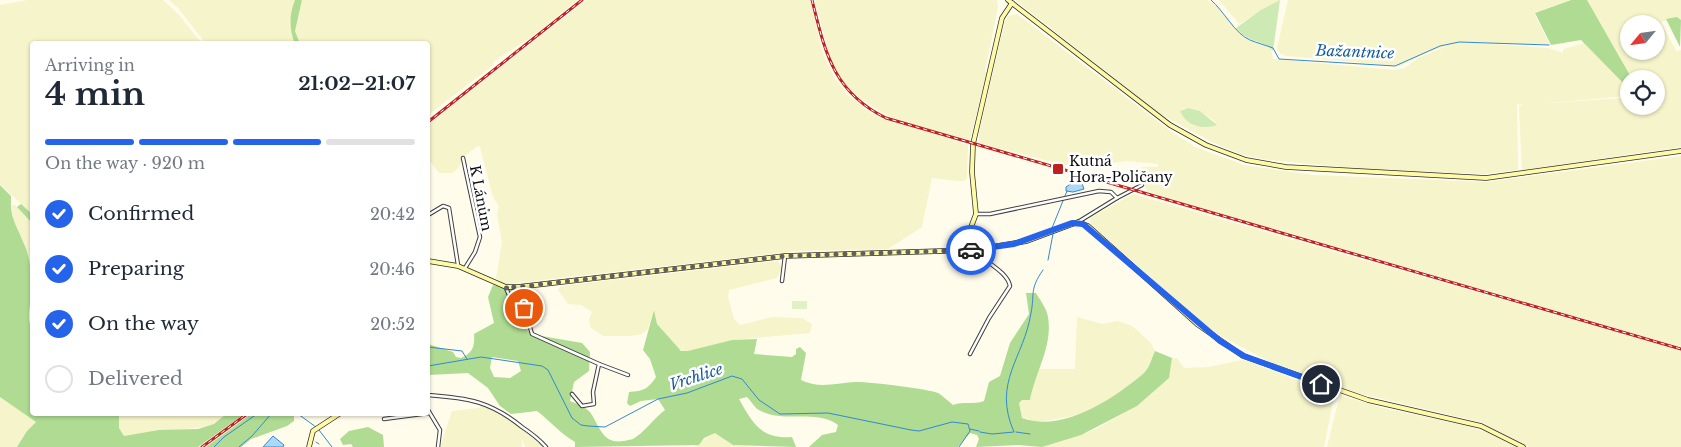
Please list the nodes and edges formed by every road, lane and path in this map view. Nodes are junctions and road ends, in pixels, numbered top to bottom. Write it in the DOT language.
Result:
graph roads {
  1 [pos="1010,2"];
  2 [pos="1681,151"];
  3 [pos="463,158"];
  4 [pos="1142,185"];
  5 [pos="1117,198"];
  6 [pos="430,214"];
  7 [pos="976,214"];
  8 [pos="1078,222"];
  9 [pos="967,250"];
  10 [pos="974,250"];
  11 [pos="785,256"];
  12 [pos="430,261"];
  13 [pos="458,266"];
  14 [pos="465,268"];
  15 [pos="782,281"];
  16 [pos="506,287"];
  17 [pos="970,354"];
  18 [pos="599,364"];
  19 [pos="628,375"];
  20 [pos="572,394"];
  21 [pos="430,395"];
  22 [pos="430,415"];
  23 [pos="336,416"];
  24 [pos="406,416"];
  25 [pos="384,419"];
  26 [pos="308,447"];
  27 [pos="438,447"];
  28 [pos="546,447"];
  29 [pos="1523,447"];
  1 -- 2 [label="street"];
  1 -- 7 [label="street"];
  3 -- 14 [label="street, K Lánům"];
  4 -- 5 [label="street"];
  5 -- 7 [label="street"];
  5 -- 8 [label="street"];
  6 -- 13 [label="street"];
  7 -- 9 [label="street"];
  8 -- 10 [label="street"];
  8 -- 29 [label="street"];
  9 -- 10 [label="street"];
  9 -- 11 [label="street"];
  10 -- 17 [label="street"];
  11 -- 15 [label="street"];
  11 -- 16 [label="street"];
  12 -- 13 [label="street"];
  13 -- 14 [label="street"];
  14 -- 16 [label="street"];
  16 -- 18 [label="street"];
  18 -- 19 [label="street"];
  18 -- 20 [label="street"];
  21 -- 28 [label="street"];
  22 -- 27 [label="street"];
  23 -- 26 [label="street"];
  24 -- 25 [label="street"];
}
